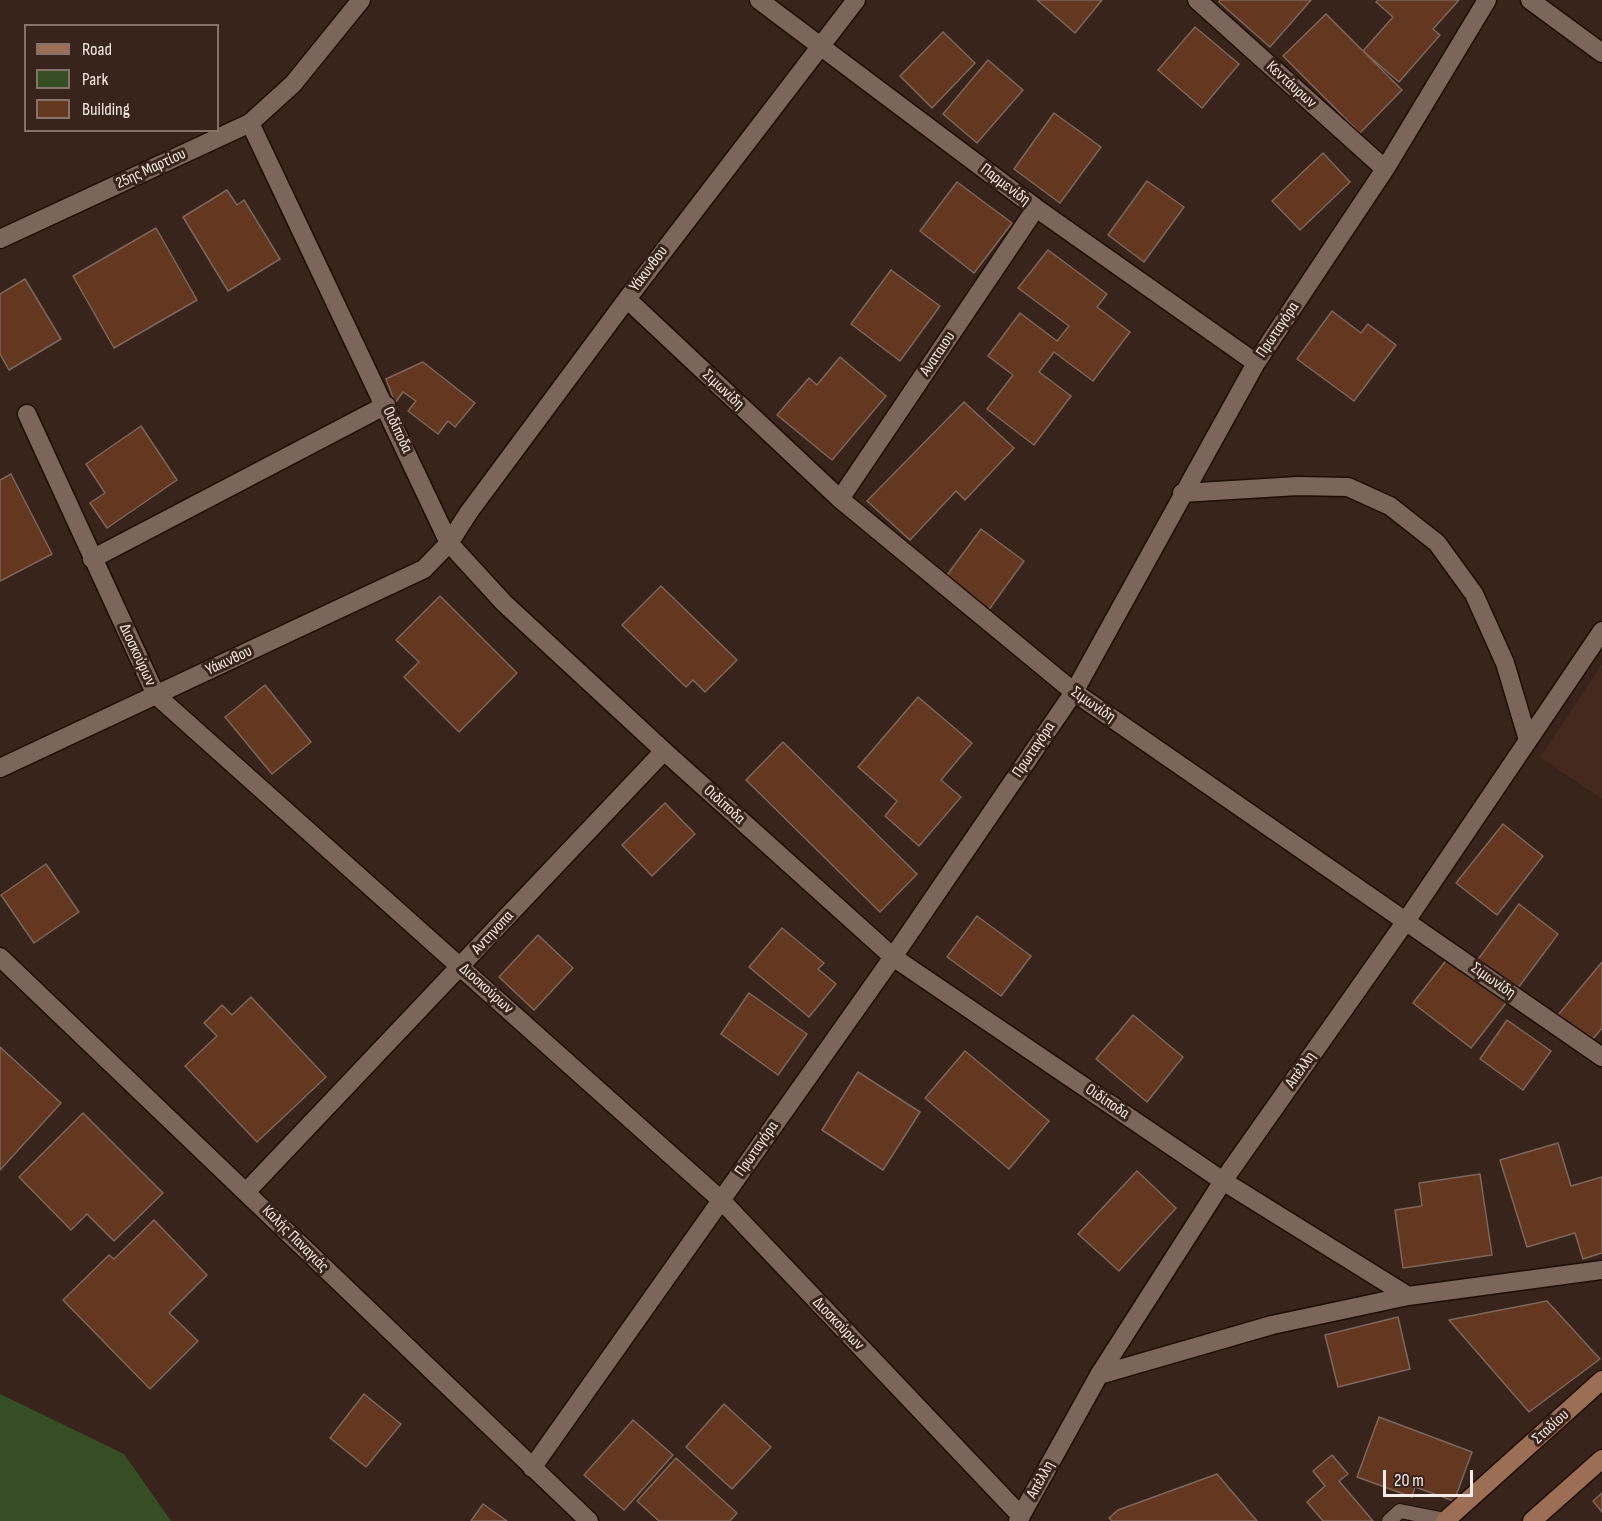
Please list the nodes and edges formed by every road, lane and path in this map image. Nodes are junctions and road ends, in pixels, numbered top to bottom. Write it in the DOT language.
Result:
graph roads {
  1 [pos="361,0"];
  2 [pos="759,0"];
  3 [pos="856,0"];
  4 [pos="1197,0"];
  5 [pos="1487,0"];
  6 [pos="1530,0"];
  7 [pos="819,47"];
  8 [pos="1602,53"];
  9 [pos="250,123"];
  10 [pos="1385,169"];
  11 [pos="1036,208"];
  12 [pos="0,239"];
  13 [pos="627,299"];
  14 [pos="1257,363"];
  15 [pos="386,405"];
  16 [pos="27,414"];
  17 [pos="1182,493"];
  18 [pos="840,499"];
  19 [pos="449,543"];
  20 [pos="92,559"];
  21 [pos="1602,631"];
  22 [pos="1074,692"];
  23 [pos="156,695"];
  24 [pos="1528,740"];
  25 [pos="664,751"];
  26 [pos="0,768"];
  27 [pos="1406,921"];
  28 [pos="0,957"];
  29 [pos="893,957"];
  30 [pos="461,967"];
  31 [pos="1602,1057"];
  32 [pos="1223,1181"];
  33 [pos="246,1191"];
  34 [pos="721,1200"];
  35 [pos="1602,1270"];
  36 [pos="1408,1296"];
  37 [pos="1099,1376"];
  38 [pos="1602,1380"];
  39 [pos="1602,1459"];
  40 [pos="532,1468"];
  41 [pos="1019,1518"];
  42 [pos="589,1521"];
  43 [pos="1389,1521"];
  44 [pos="1445,1521"];
  45 [pos="1532,1521"];
  1 -- 9 [label="street, 25ης Μαρτίου"];
  2 -- 7 [label="street, Παρμενίδη"];
  3 -- 7 [label="street, Υάκυνθου"];
  4 -- 10 [label="street, Κεντάυρων"];
  5 -- 10 [label="street, Πρωταγόρα"];
  6 -- 8 [label="street"];
  7 -- 11 [label="street, Παρμενίδη"];
  7 -- 13 [label="street, Υάκυνθου"];
  9 -- 12 [label="street, 25ης Μαρτίου"];
  9 -- 15 [label="street, Οιδίποδα"];
  10 -- 14 [label="street, Πρωταγόρα"];
  11 -- 14 [label="street, Παρμενίδη"];
  11 -- 18 [label="street, Αναταιου"];
  13 -- 18 [label="street, Σιμωνίδη"];
  13 -- 19 [label="street, Υάκυνθου"];
  14 -- 17 [label="street, Πρωταγόρα"];
  15 -- 19 [label="street, Οιδίποδα"];
  15 -- 20 [label="street"];
  16 -- 20 [label="street, Διοσκούρων"];
  17 -- 22 [label="street, Πρωταγόρα"];
  17 -- 24 [label="street"];
  18 -- 22 [label="street, Σιμωνίδη"];
  19 -- 23 [label="street, Υάκινθου"];
  19 -- 25 [label="street, Οιδίποδα"];
  20 -- 23 [label="street, Διοσκούρων"];
  21 -- 24 [label="street, Απέλλη"];
  22 -- 27 [label="street, Σιμωνίδη"];
  22 -- 29 [label="street, Πρωταγόρα"];
  23 -- 26 [label="street, Υάκινθου"];
  23 -- 30 [label="street, Διοσκούρων"];
  24 -- 27 [label="street, Απέλλη"];
  25 -- 29 [label="street, Οιδίποδα"];
  25 -- 30 [label="street, Αντηνοπα"];
  27 -- 31 [label="street, Σιμωνίδη"];
  27 -- 32 [label="street, Απέλλη"];
  28 -- 33 [label="street, Καλής Παναγιάς"];
  29 -- 32 [label="street, Οιδίποδα"];
  29 -- 34 [label="street, Πρωταγόρα"];
  30 -- 33 [label="street, Αντηνοπα"];
  30 -- 34 [label="street, Διοσκούρων"];
  32 -- 36 [label="street, Οιδίποδα"];
  32 -- 37 [label="street, Απέλλη"];
  33 -- 40 [label="street, Καλής Παναγιάς"];
  34 -- 40 [label="street, Πρωταγόρα"];
  34 -- 41 [label="street, Διοσκούρων"];
  35 -- 36 [label="street"];
  36 -- 37 [label="street"];
  37 -- 41 [label="street, Απέλλη"];
  38 -- 44 [label="main road, Σταδίου"];
  39 -- 45 [label="main road"];
  40 -- 42 [label="street, Καλής Παναγιάς"];
  43 -- 44 [label="lane"];
}
